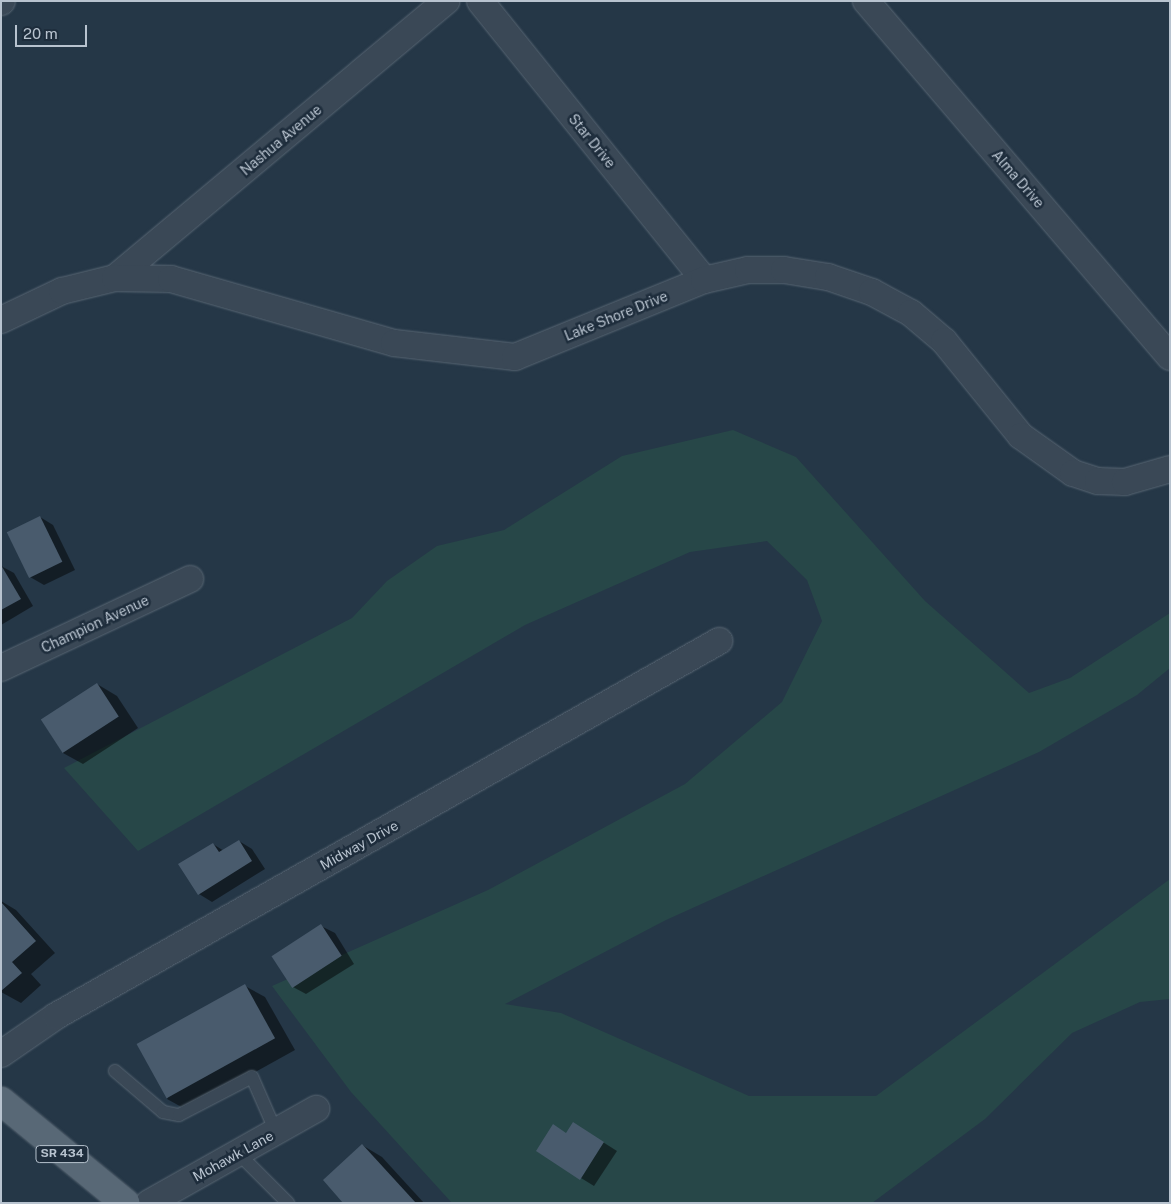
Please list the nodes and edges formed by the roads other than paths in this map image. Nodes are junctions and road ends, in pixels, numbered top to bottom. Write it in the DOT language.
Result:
graph roads {
  1 [pos="446,1"];
  2 [pos="480,1"];
  3 [pos="866,1"];
  4 [pos="115,278"];
  5 [pos="704,280"];
  6 [pos="1,320"];
  7 [pos="1170,356"];
  8 [pos="1170,469"];
  9 [pos="190,579"];
  10 [pos="720,641"];
  11 [pos="1,668"];
  12 [pos="1,1054"];
  13 [pos="115,1071"];
  14 [pos="1,1101"];
  15 [pos="316,1109"];
  16 [pos="276,1132"];
  17 [pos="238,1153"];
  18 [pos="125,1203"];
  19 [pos="149,1203"];
  20 [pos="288,1203"];
  1 -- 4 [label="street, Nashua Avenue"];
  2 -- 5 [label="street, Star Drive"];
  3 -- 7 [label="street, Alma Drive"];
  4 -- 5 [label="street, Lake Shore Drive"];
  4 -- 6 [label="street, Lake Shore Drive"];
  5 -- 8 [label="street, Lake Shore Drive"];
  9 -- 11 [label="street, Champion Avenue"];
  10 -- 12 [label="street, Midway Drive"];
  13 -- 16 [label="lane"];
  14 -- 18 [label="main road, SR 434"];
  15 -- 16 [label="street, Mohawk Lane"];
  16 -- 17 [label="street, Mohawk Lane"];
  17 -- 19 [label="street, Mohawk Lane"];
  17 -- 20 [label="lane"];
}
